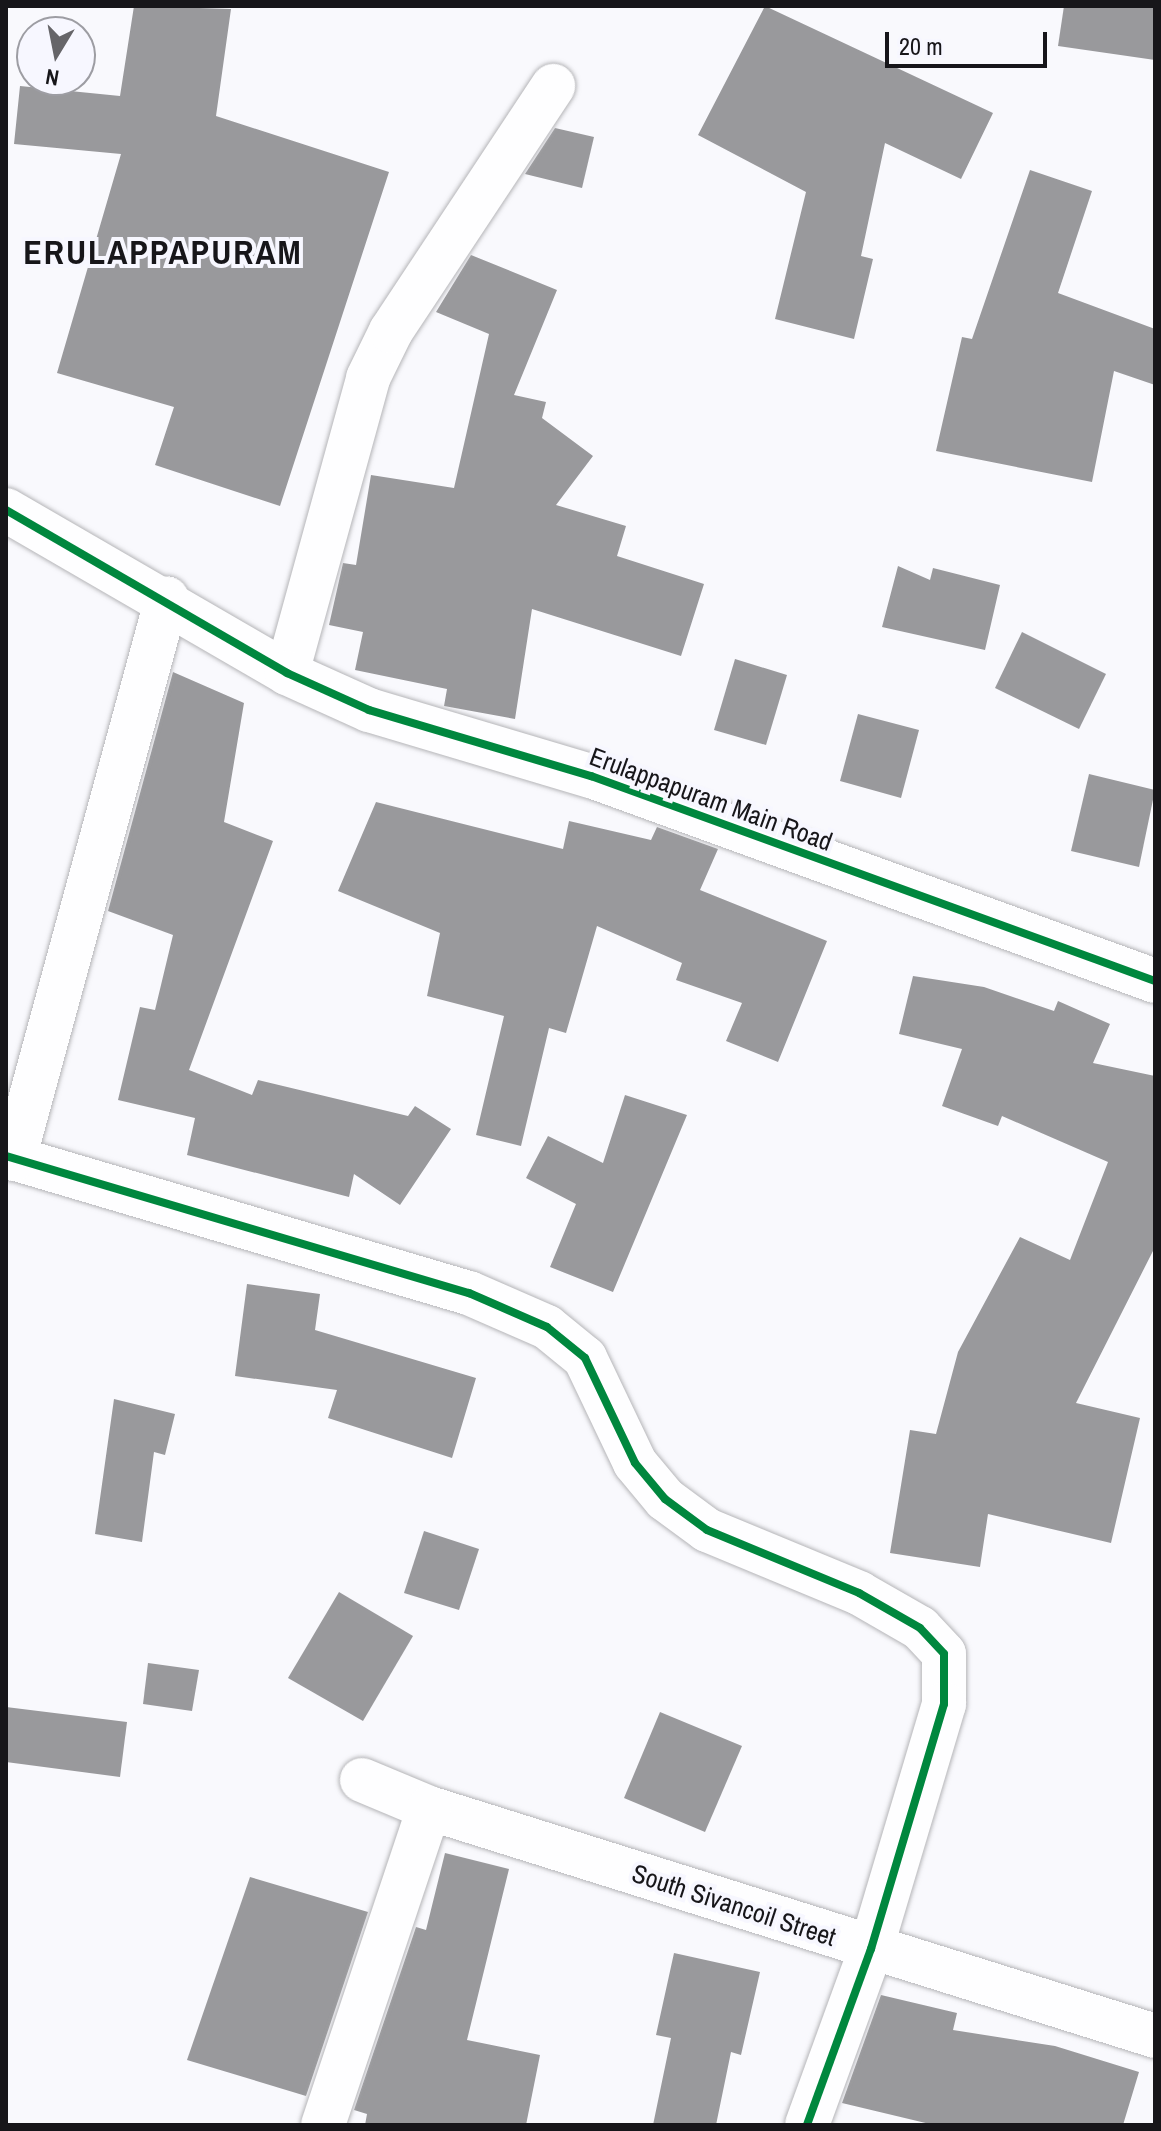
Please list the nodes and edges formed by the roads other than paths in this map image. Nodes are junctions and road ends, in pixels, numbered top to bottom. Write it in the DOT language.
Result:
graph roads {
  1 [pos="553,86"];
  2 [pos="6,510"];
  3 [pos="167,598"];
  4 [pos="287,673"];
  5 [pos="1155,981"];
  6 [pos="10,1157"];
  7 [pos="362,1780"];
  8 [pos="429,1808"];
  9 [pos="871,1949"];
  10 [pos="1155,2036"];
  11 [pos="323,2125"];
  12 [pos="807,2125"];
  1 -- 4 [label="street"];
  2 -- 3 [label="street, Erulappapuram Main Road"];
  3 -- 4 [label="street, Erulappapuram Main Road"];
  3 -- 6 [label="street"];
  4 -- 5 [label="street, Erulappapuram Main Road"];
  6 -- 9 [label="street"];
  7 -- 8 [label="street, South Sivancoil Street"];
  8 -- 9 [label="street, South Sivancoil Street"];
  8 -- 11 [label="street"];
  9 -- 10 [label="street, South Sivancoil Street"];
  9 -- 12 [label="street"];
}
